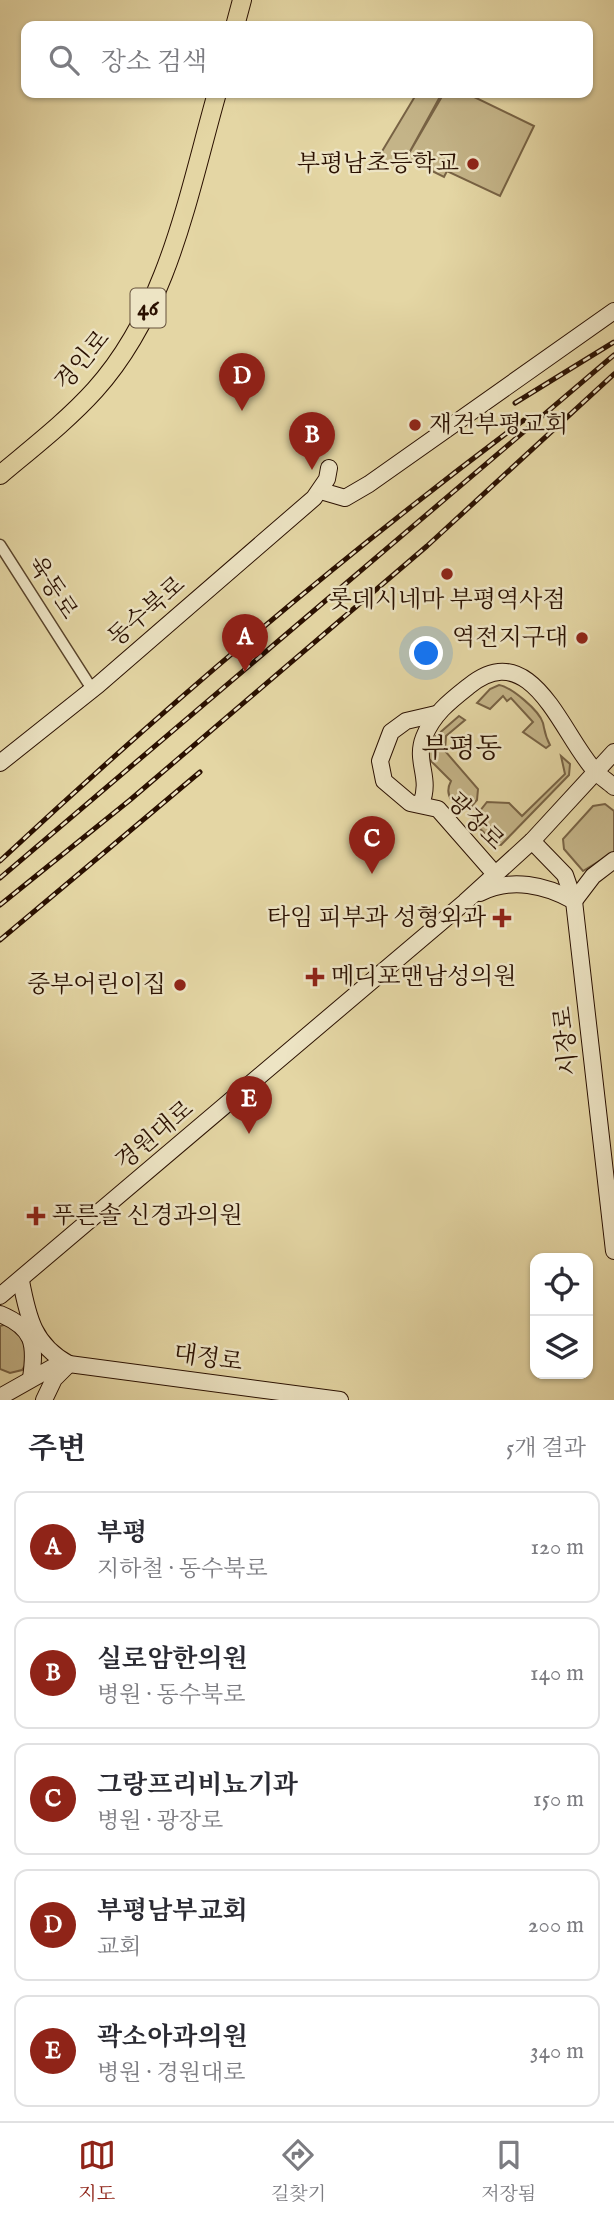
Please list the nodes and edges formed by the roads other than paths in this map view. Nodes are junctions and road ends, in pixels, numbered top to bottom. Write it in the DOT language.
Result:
graph roads {
  1 [pos="242,0"];
  2 [pos="236,21"];
  3 [pos="216,98"];
  4 [pos="614,311"];
  5 [pos="329,468"];
  6 [pos="0,475"];
  7 [pos="321,491"];
  8 [pos="0,545"];
  9 [pos="92,689"];
  10 [pos="436,714"];
  11 [pos="614,752"];
  12 [pos="0,763"];
  13 [pos="596,772"];
  14 [pos="614,787"];
  15 [pos="421,804"];
  16 [pos="532,841"];
  17 [pos="614,860"];
  18 [pos="495,874"];
  19 [pos="465,901"];
  20 [pos="574,901"];
  21 [pos="614,1251"];
  22 [pos="21,1281"];
  23 [pos="0,1282"];
  24 [pos="0,1296"];
  25 [pos="0,1314"];
  26 [pos="69,1364"];
  27 [pos="31,1378"];
  28 [pos="0,1397"];
  29 [pos="44,1400"];
  30 [pos="340,1400"];
  1 -- 2 [label="main road"];
  3 -- 6 [label="main road, 경인로 / 46"];
  4 -- 7 [label="street"];
  5 -- 7 [label="street, 동수북로"];
  7 -- 9 [label="street, 동수북로"];
  8 -- 9 [label="street, 육동로"];
  9 -- 12 [label="street, 동수북로"];
  10 -- 13 [label="street, 광장로"];
  10 -- 15 [label="street, 광장로"];
  10 -- 15 [label="street, 광장로"];
  11 -- 13 [label="street, 경원대로"];
  13 -- 14 [label="street, 광장로"];
  13 -- 16 [label="street, 경원대로"];
  15 -- 18 [label="street, 광장로"];
  16 -- 18 [label="street, 경원대로"];
  16 -- 20 [label="street, 시장로"];
  17 -- 20 [label="street"];
  18 -- 19 [label="street, 경원대로"];
  19 -- 20 [label="street"];
  19 -- 22 [label="street, 경원대로"];
  20 -- 21 [label="street, 시장로"];
  22 -- 23 [label="street"];
  22 -- 24 [label="street, 경원대로"];
  22 -- 26 [label="street"];
  25 -- 27 [label="street"];
  26 -- 27 [label="street"];
  26 -- 29 [label="street"];
  26 -- 30 [label="street, 대정로"];
  27 -- 28 [label="street"];
}
